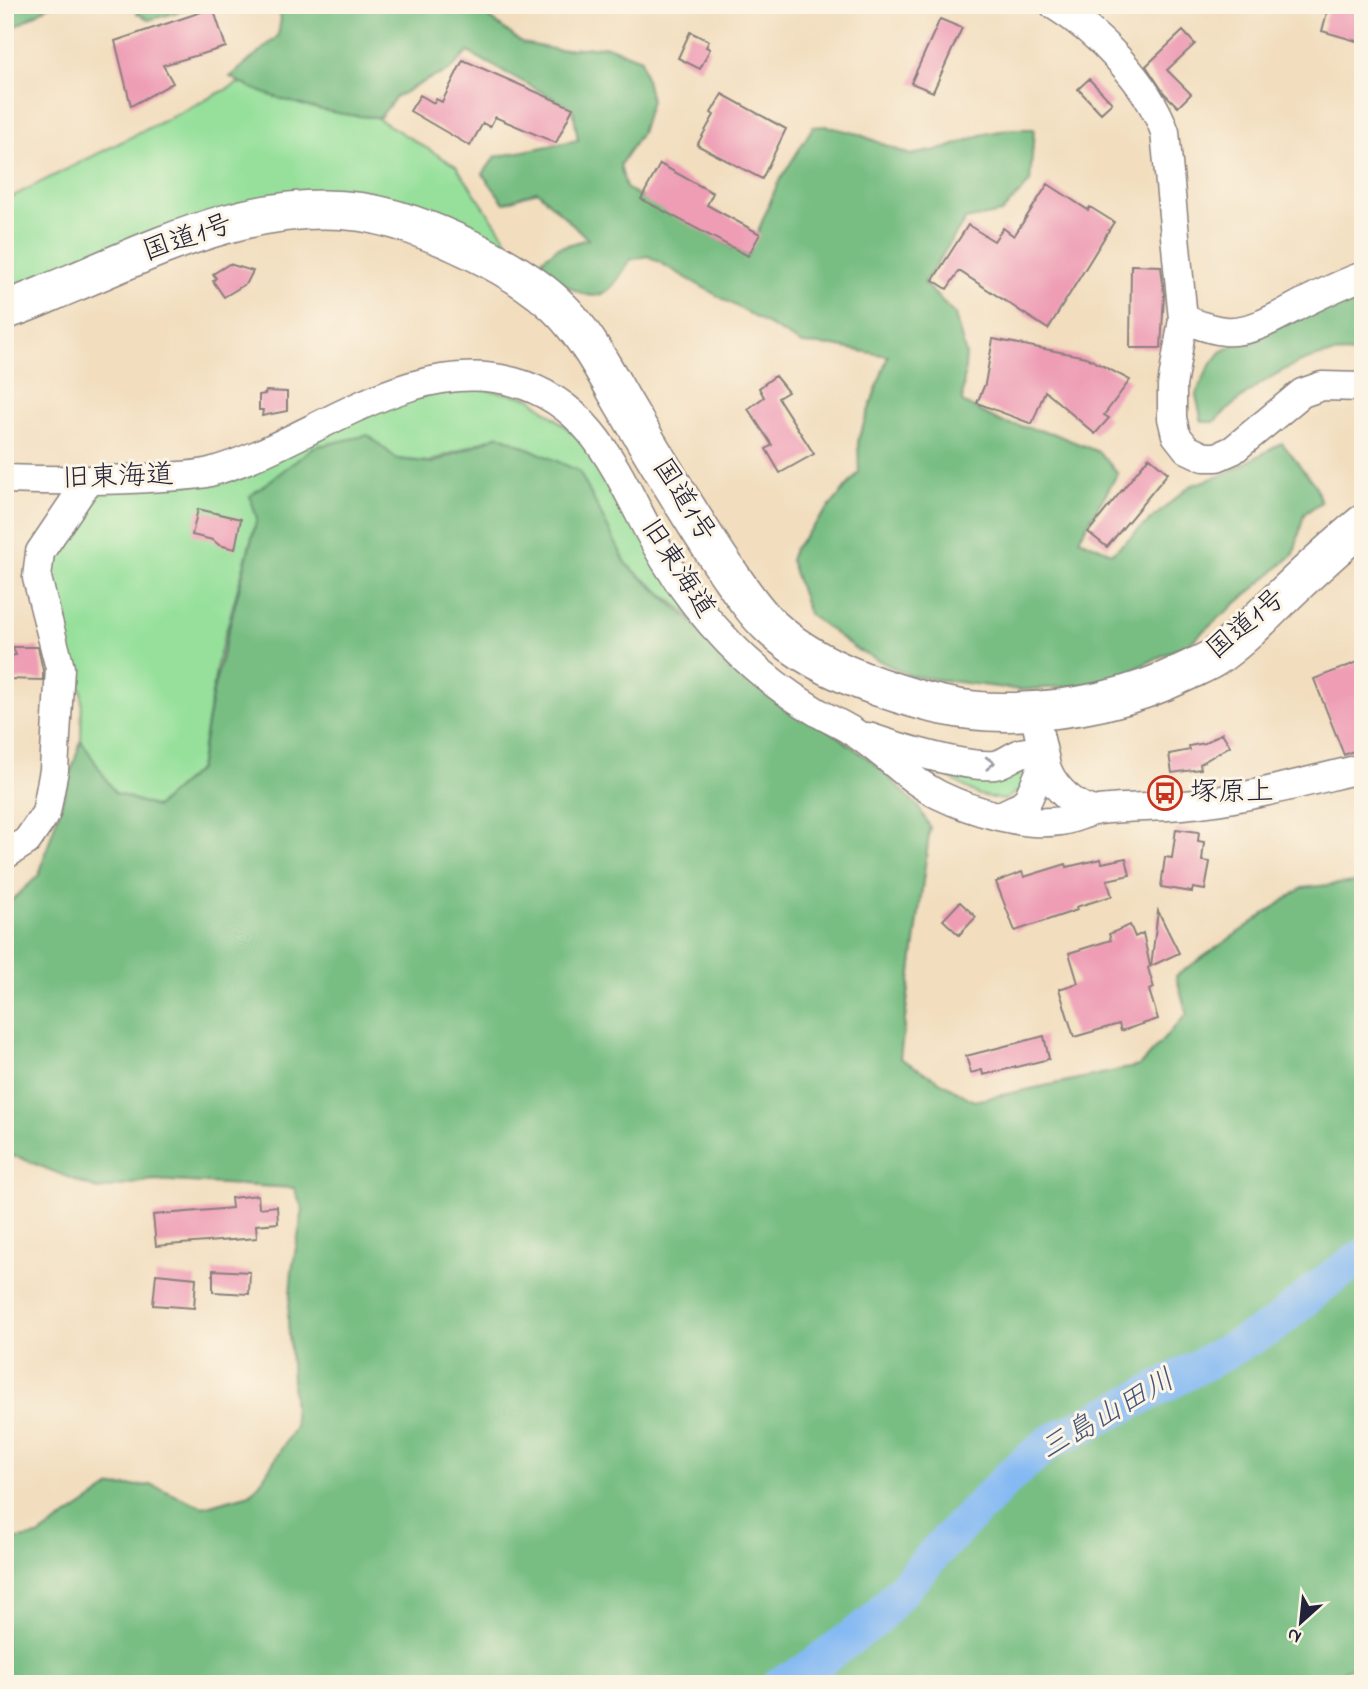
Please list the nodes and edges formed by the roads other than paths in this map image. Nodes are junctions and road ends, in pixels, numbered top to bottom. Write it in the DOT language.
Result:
graph roads {
  1 [pos="1054,5"];
  2 [pos="1363,276"];
  3 [pos="5,310"];
  4 [pos="1183,319"];
  5 [pos="1363,387"];
  6 [pos="5,479"];
  7 [pos="88,481"];
  8 [pos="1363,523"];
  9 [pos="853,731"];
  10 [pos="1035,740"];
  11 [pos="946,758"];
  12 [pos="1363,768"];
  13 [pos="942,796"];
  14 [pos="1094,811"];
  15 [pos="1000,816"];
  16 [pos="5,855"];
  1 -- 4 [label="street"];
  2 -- 4 [label="street"];
  3 -- 10 [label="highway, 国道1号"];
  4 -- 5 [label="street"];
  6 -- 7 [label="street, 旧東海道"];
  7 -- 9 [label="street, 旧東海道"];
  7 -- 16 [label="street"];
  8 -- 10 [label="highway, 国道1号"];
  9 -- 11 [label="street"];
  9 -- 13 [label="street, 旧東海道"];
  11 -- 10 [label="street, one-way"];
  10 -- 14 [label="street"];
  10 -- 15 [label="street"];
  11 -- 13 [label="street"];
  12 -- 14 [label="street, 旧東海道"];
  13 -- 15 [label="street, 旧東海道"];
  14 -- 15 [label="street, 旧東海道"];
}
